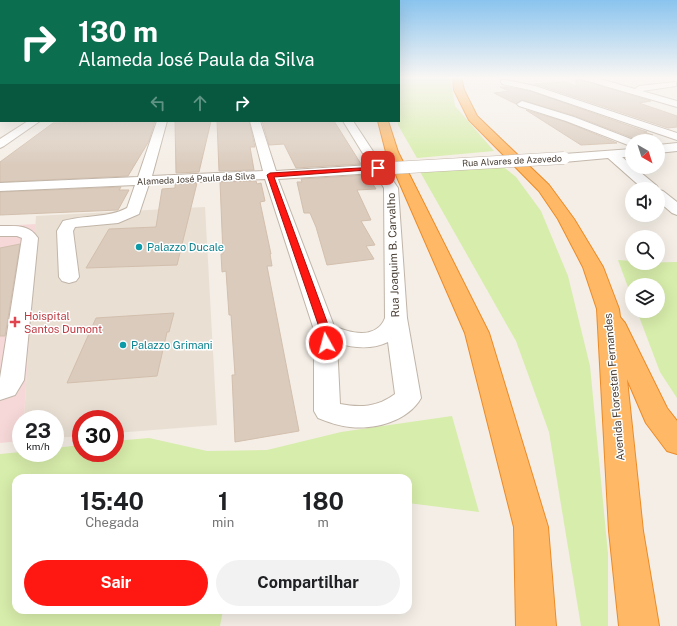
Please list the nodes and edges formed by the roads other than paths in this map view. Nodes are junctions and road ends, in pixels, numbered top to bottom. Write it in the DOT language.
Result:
graph roads {
  1 [pos="466,106"];
  2 [pos="529,106"];
  3 [pos="586,106"];
  4 [pos="33,122"];
  5 [pos="162,122"];
  6 [pos="255,122"];
  7 [pos="349,122"];
  8 [pos="383,122"];
  9 [pos="677,137"];
  10 [pos="625,140"];
  11 [pos="0,144"];
  12 [pos="677,147"];
  13 [pos="665,148"];
  14 [pos="625,154"];
  15 [pos="611,155"];
  16 [pos="385,168"];
  17 [pos="270,175"];
  18 [pos="144,181"];
  19 [pos="644,182"];
  20 [pos="0,187"];
  21 [pos="0,231"];
  22 [pos="69,277"];
  23 [pos="608,309"];
  24 [pos="396,318"];
  25 [pos="325,330"];
  26 [pos="0,391"];
  27 [pos="677,442"];
  28 [pos="536,626"];
  29 [pos="639,626"];
  1 -- 23 [label="highway, Avenida Florestan Fernandes"];
  2 -- 10 [label="street"];
  3 -- 9 [label="street"];
  4 -- 11 [label="street"];
  5 -- 18 [label="street"];
  6 -- 17 [label="street"];
  7 -- 16 [label="street, Rua Joaquim B. Carvalho"];
  8 -- 28 [label="highway"];
  12 -- 13 [label="street"];
  14 -- 15 [label="street, Rua Alvares de Azevedo"];
  15 -- 16 [label="street, Rua Alvares de Azevedo, bridge"];
  15 -- 19 [label="street"];
  16 -- 17 [label="street, Alameda José Paula da Silva"];
  16 -- 24 [label="street, Rua Joaquim B. Carvalho"];
  17 -- 18 [label="street, Alameda José Paula da Silva"];
  17 -- 25 [label="street"];
  18 -- 20 [label="street, Alameda José Paula da Silva"];
  18 -- 22 [label="street"];
  21 -- 26 [label="street"];
  23 -- 27 [label="highway"];
  23 -- 29 [label="highway, Avenida Florestan Fernandes"];
  24 -- 25 [label="street, Rua Joaquim B. Carvalho"];
  24 -- 25 [label="street"];
}
